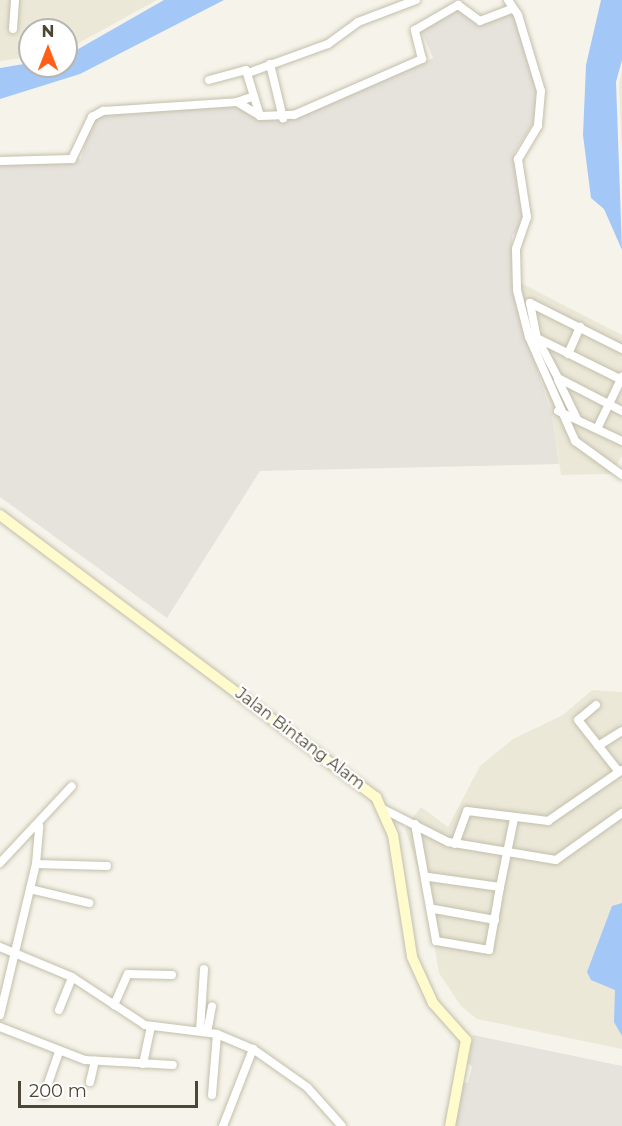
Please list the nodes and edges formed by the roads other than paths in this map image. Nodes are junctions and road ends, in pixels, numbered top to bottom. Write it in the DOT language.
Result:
graph roads {
  1 [pos="15,0"];
  2 [pos="416,0"];
  3 [pos="508,0"];
  4 [pos="464,3"];
  5 [pos="511,9"];
  6 [pos="13,29"];
  7 [pos="270,64"];
  8 [pos="248,73"];
  9 [pos="209,80"];
  10 [pos="254,96"];
  11 [pos="237,102"];
  12 [pos="260,116"];
  13 [pos="283,118"];
  14 [pos="0,160"];
  15 [pos="580,327"];
  16 [pos="537,338"];
  17 [pos="622,349"];
  18 [pos="568,354"];
  19 [pos="558,378"];
  20 [pos="622,379"];
  21 [pos="609,404"];
  22 [pos="558,411"];
  23 [pos="622,411"];
  24 [pos="577,419"];
  25 [pos="597,429"];
  26 [pos="622,441"];
  27 [pos="622,475"];
  28 [pos="0,515"];
  29 [pos="596,705"];
  30 [pos="622,731"];
  31 [pos="598,747"];
  32 [pos="620,771"];
  33 [pos="72,786"];
  34 [pos="385,810"];
  35 [pos="622,813"];
  36 [pos="513,819"];
  37 [pos="415,824"];
  38 [pos="39,826"];
  39 [pos="455,844"];
  40 [pos="506,854"];
  41 [pos="0,863"];
  42 [pos="36,864"];
  43 [pos="107,866"];
  44 [pos="429,877"];
  45 [pos="500,887"];
  46 [pos="30,889"];
  47 [pos="89,903"];
  48 [pos="434,909"];
  49 [pos="495,920"];
  50 [pos="0,947"];
  51 [pos="14,951"];
  52 [pos="204,969"];
  53 [pos="172,975"];
  54 [pos="72,977"];
  55 [pos="114,1005"];
  56 [pos="212,1006"];
  57 [pos="59,1010"];
  58 [pos="0,1015"];
  59 [pos="0,1027"];
  60 [pos="152,1027"];
  61 [pos="203,1031"];
  62 [pos="217,1034"];
  63 [pos="253,1049"];
  64 [pos="59,1052"];
  65 [pos="95,1061"];
  66 [pos="143,1064"];
  67 [pos="173,1065"];
  68 [pos="90,1082"];
  69 [pos="44,1095"];
  70 [pos="212,1095"];
  71 [pos="223,1126"];
  72 [pos="342,1126"];
  73 [pos="450,1126"];
  1 -- 6 [label="street"];
  2 -- 7 [label="street"];
  3 -- 5 [label="street"];
  4 -- 5 [label="street"];
  4 -- 13 [label="street"];
  5 -- 22 [label="street"];
  7 -- 8 [label="street"];
  7 -- 13 [label="street"];
  8 -- 9 [label="street"];
  8 -- 10 [label="street"];
  10 -- 11 [label="street"];
  10 -- 12 [label="street"];
  11 -- 12 [label="street"];
  11 -- 14 [label="street"];
  12 -- 13 [label="street"];
  15 -- 16 [label="street"];
  15 -- 17 [label="street"];
  15 -- 18 [label="street"];
  16 -- 18 [label="street"];
  16 -- 19 [label="street"];
  18 -- 20 [label="street"];
  19 -- 21 [label="street"];
  19 -- 24 [label="street"];
  20 -- 21 [label="street"];
  21 -- 23 [label="street"];
  21 -- 25 [label="street"];
  22 -- 24 [label="street"];
  22 -- 27 [label="street"];
  24 -- 25 [label="street"];
  25 -- 26 [label="street"];
  28 -- 34 [label="street, Jalan Bintang Alam"];
  29 -- 31 [label="street"];
  30 -- 31 [label="street"];
  31 -- 32 [label="street"];
  32 -- 36 [label="street"];
  33 -- 38 [label="street"];
  34 -- 37 [label="street, Jalan Bintang Alam"];
  34 -- 73 [label="street"];
  35 -- 40 [label="street, Jalan Bintang Alam"];
  36 -- 39 [label="street"];
  36 -- 40 [label="street"];
  37 -- 39 [label="street, Jalan Bintang Alam"];
  37 -- 44 [label="street"];
  38 -- 41 [label="street"];
  38 -- 42 [label="street"];
  39 -- 40 [label="street, Jalan Bintang Alam"];
  40 -- 45 [label="street"];
  42 -- 43 [label="street"];
  42 -- 46 [label="street"];
  44 -- 45 [label="street"];
  44 -- 48 [label="street"];
  45 -- 49 [label="street"];
  46 -- 47 [label="street"];
  46 -- 51 [label="street"];
  48 -- 49 [label="street"];
  48 -- 49 [label="street"];
  50 -- 51 [label="street"];
  51 -- 54 [label="street"];
  51 -- 58 [label="street"];
  52 -- 61 [label="street"];
  53 -- 55 [label="street"];
  54 -- 55 [label="street"];
  54 -- 57 [label="street"];
  55 -- 60 [label="street"];
  56 -- 61 [label="street"];
  59 -- 64 [label="street"];
  60 -- 61 [label="street"];
  60 -- 66 [label="street"];
  61 -- 62 [label="street"];
  62 -- 63 [label="street"];
  62 -- 70 [label="street"];
  63 -- 71 [label="street"];
  63 -- 72 [label="street"];
  64 -- 65 [label="street"];
  64 -- 69 [label="street"];
  65 -- 66 [label="street"];
  65 -- 68 [label="street"];
  66 -- 67 [label="street"];
}
